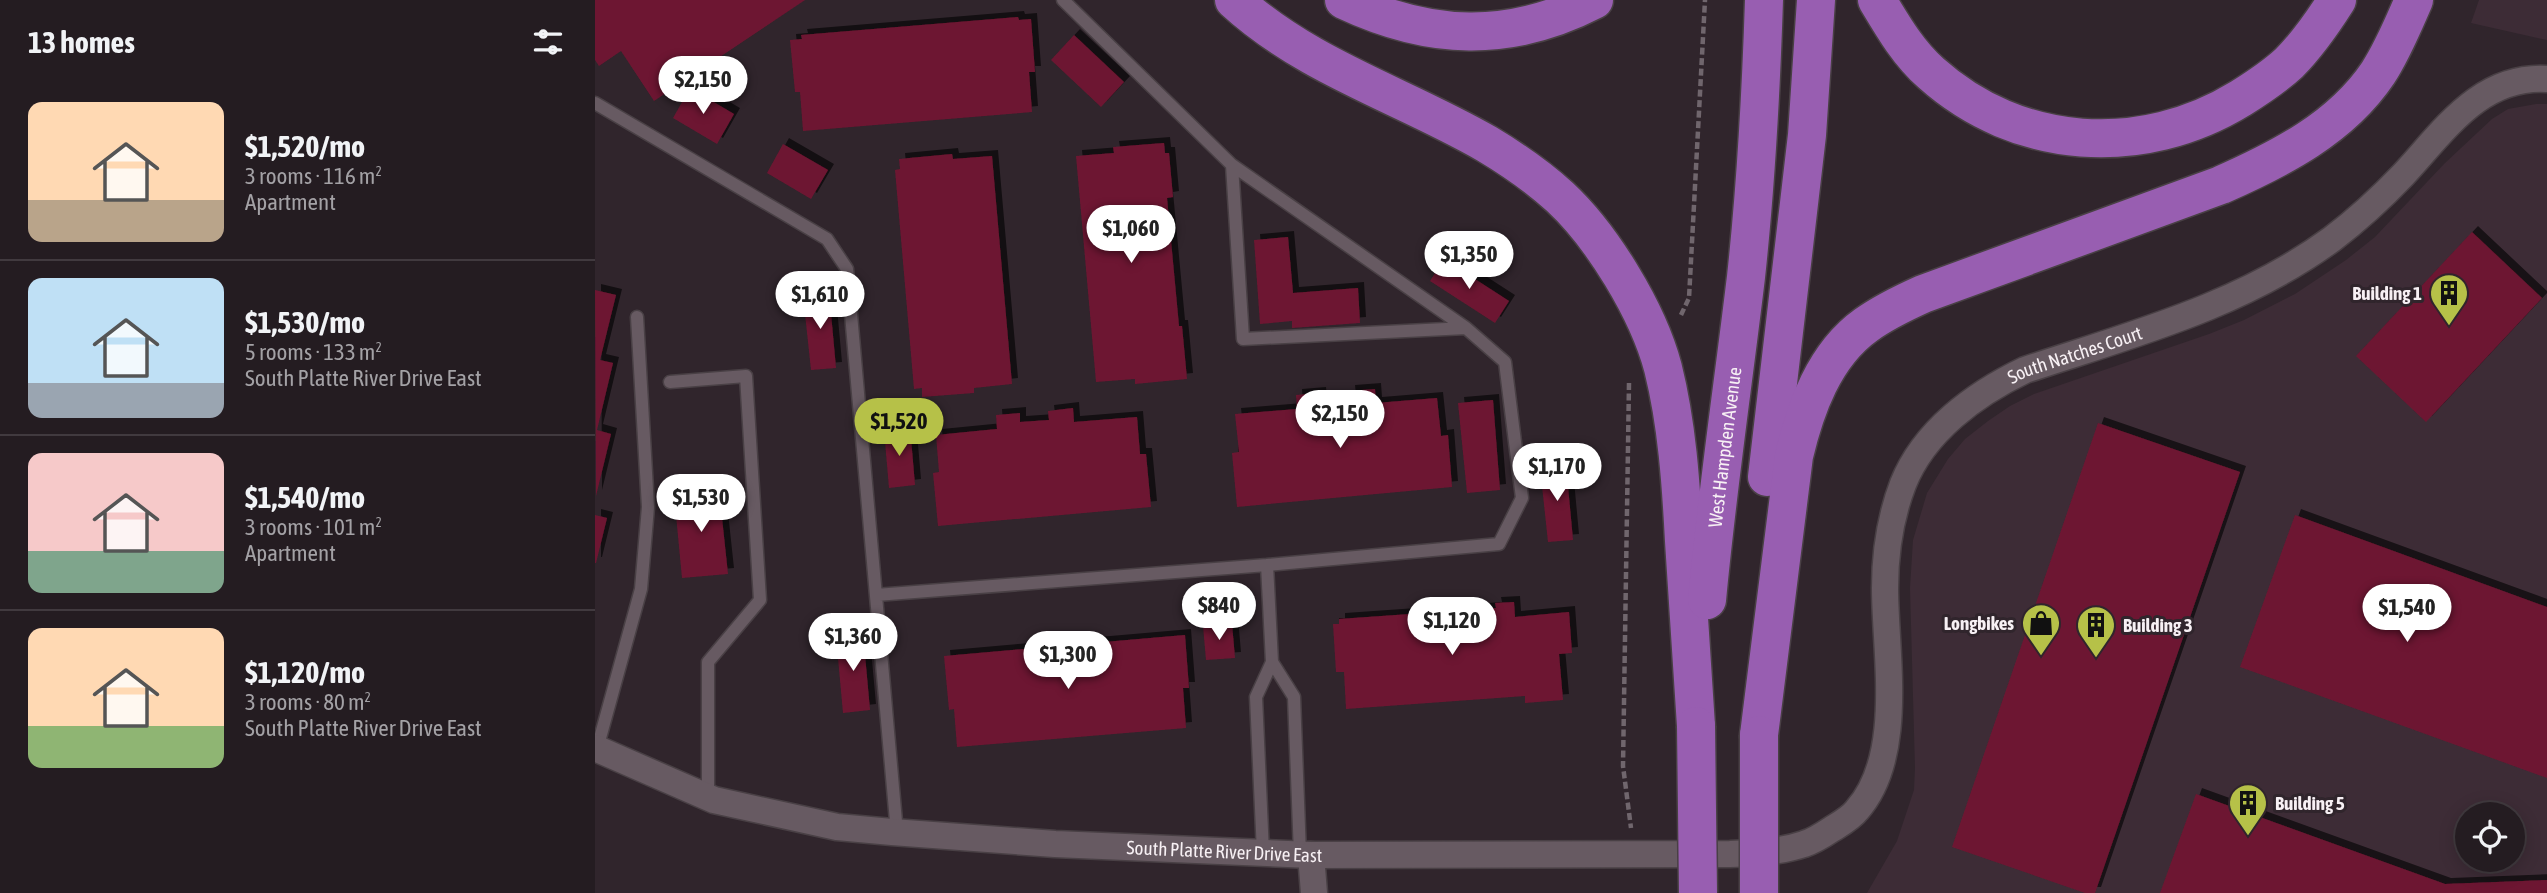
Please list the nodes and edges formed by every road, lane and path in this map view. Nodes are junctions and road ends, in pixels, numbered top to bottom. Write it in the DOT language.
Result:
graph roads {
  1 [pos="1063,0"];
  2 [pos="1234,0"];
  3 [pos="1344,0"];
  4 [pos="1594,0"];
  5 [pos="1764,0"];
  6 [pos="1816,0"];
  7 [pos="1877,0"];
  8 [pos="2337,0"];
  9 [pos="2414,0"];
  10 [pos="2547,79"];
  11 [pos="595,103"];
  12 [pos="1231,165"];
  13 [pos="636,317"];
  14 [pos="1466,328"];
  15 [pos="670,382"];
  16 [pos="1267,565"];
  17 [pos="876,595"];
  18 [pos="1272,662"];
  19 [pos="1696,726"];
  20 [pos="1759,735"];
  21 [pos="596,749"];
  22 [pos="708,797"];
  23 [pos="1857,811"];
  24 [pos="897,833"];
  25 [pos="1263,853"];
  26 [pos="1306,854"];
  27 [pos="1314,893"];
  28 [pos="1697,893"];
  29 [pos="1759,893"];
  1 -- 12 [label="lane"];
  2 -- 19 [label="highway"];
  3 -- 4 [label="highway"];
  5 -- 19 [label="highway, West Hampden Avenue"];
  6 -- 20 [label="highway"];
  7 -- 8 [label="highway"];
  9 -- 20 [label="highway"];
  10 -- 23 [label="street, South Natches Court"];
  11 -- 17 [label="lane"];
  12 -- 14 [label="lane"];
  12 -- 14 [label="lane"];
  13 -- 21 [label="lane"];
  14 -- 16 [label="lane"];
  15 -- 22 [label="lane"];
  16 -- 17 [label="lane"];
  16 -- 18 [label="lane"];
  17 -- 24 [label="lane"];
  18 -- 25 [label="lane"];
  18 -- 26 [label="lane"];
  19 -- 28 [label="highway, West Hampden Avenue, bridge"];
  20 -- 29 [label="highway, bridge"];
  21 -- 22 [label="street, South Platte River Drive East"];
  22 -- 24 [label="street, South Platte River Drive East"];
  23 -- 26 [label="street, South Platte River Drive East"];
  24 -- 25 [label="street, South Platte River Drive East"];
  25 -- 26 [label="street, South Platte River Drive East"];
  26 -- 27 [label="street"];
}
